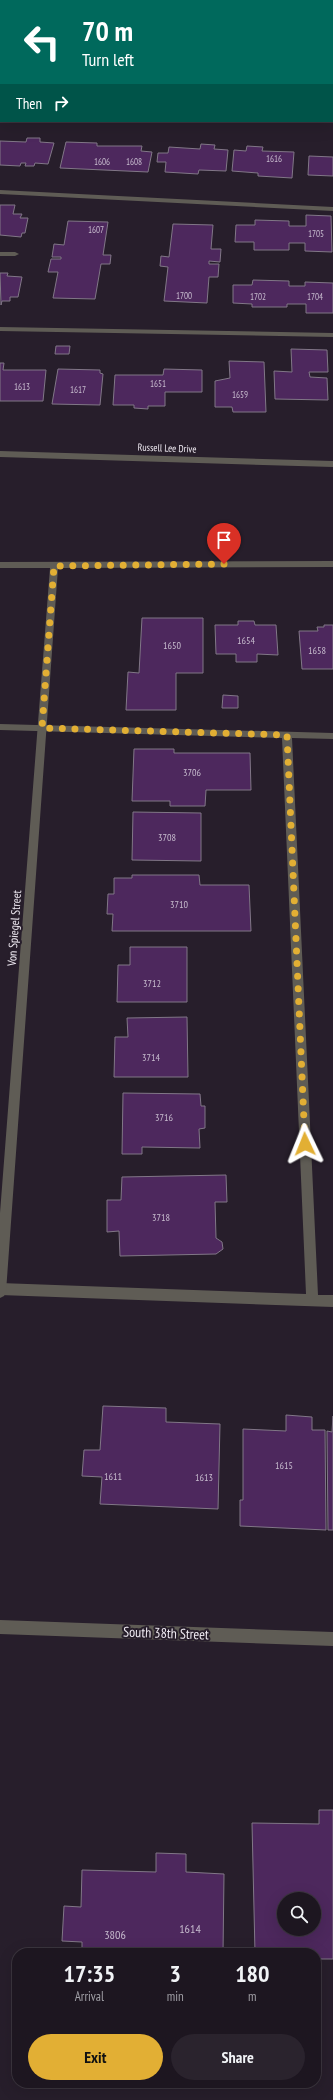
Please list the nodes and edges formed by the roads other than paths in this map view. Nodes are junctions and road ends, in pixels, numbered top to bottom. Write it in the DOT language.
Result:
graph roads {
  1 [pos="0,192"];
  2 [pos="333,209"];
  3 [pos="0,254"];
  4 [pos="15,254"];
  5 [pos="0,329"];
  6 [pos="333,335"];
  7 [pos="0,454"];
  8 [pos="333,464"];
  9 [pos="333,564"];
  10 [pos="0,565"];
  11 [pos="54,566"];
  12 [pos="0,727"];
  13 [pos="42,728"];
  14 [pos="287,735"];
  15 [pos="333,736"];
  16 [pos="0,1290"];
  17 [pos="312,1301"];
  18 [pos="333,1301"];
  19 [pos="0,1627"];
  20 [pos="333,1639"];
  1 -- 2 [label="street"];
  3 -- 4 [label="street"];
  5 -- 6 [label="street"];
  7 -- 8 [label="street, Russell Lee Drive"];
  9 -- 11 [label="street"];
  10 -- 11 [label="street"];
  11 -- 13 [label="street, Von Spiegel Street"];
  12 -- 13 [label="street"];
  13 -- 14 [label="street"];
  13 -- 16 [label="street, Von Spiegel Street"];
  14 -- 15 [label="street"];
  14 -- 17 [label="street"];
  16 -- 17 [label="street"];
  17 -- 18 [label="street"];
  19 -- 20 [label="street, South 38th Street"];
}
